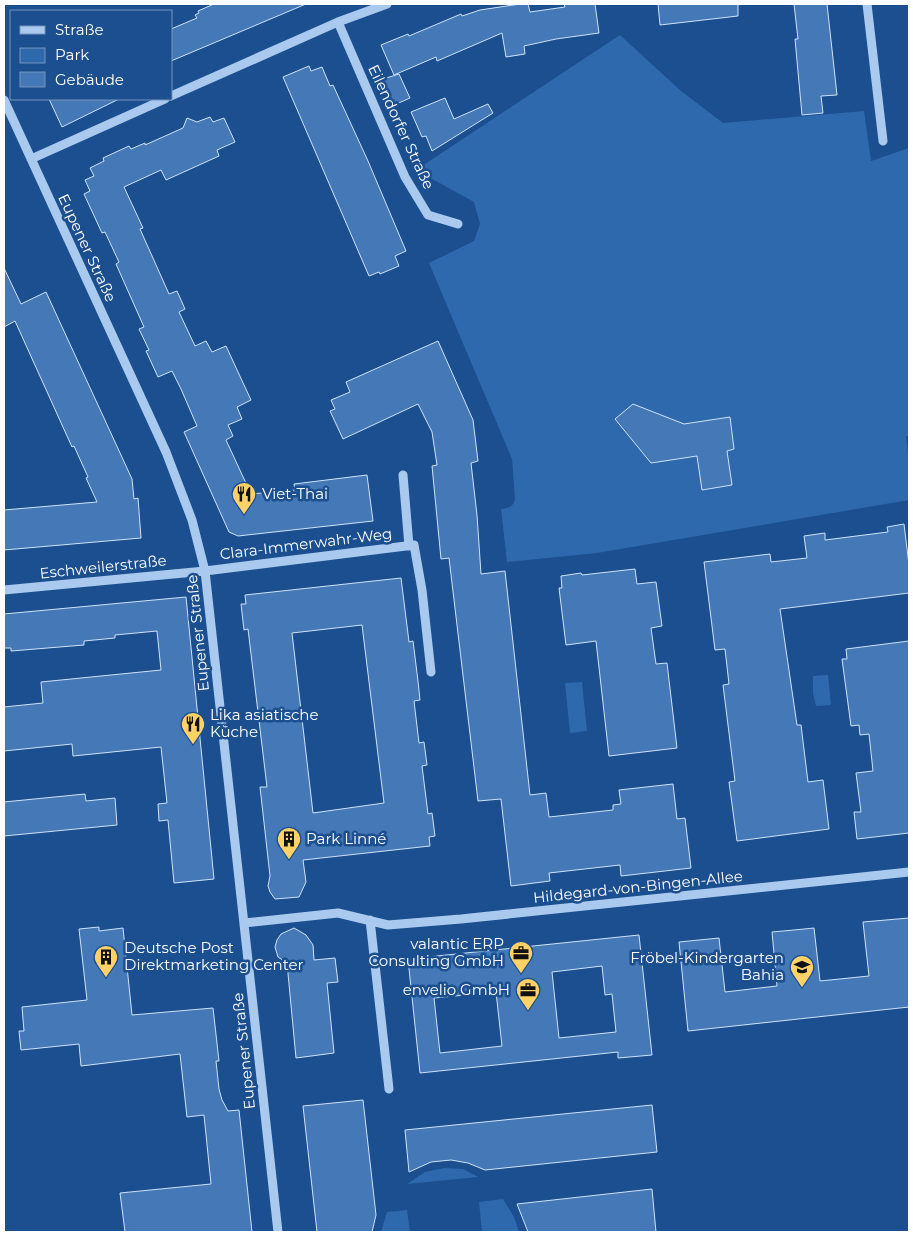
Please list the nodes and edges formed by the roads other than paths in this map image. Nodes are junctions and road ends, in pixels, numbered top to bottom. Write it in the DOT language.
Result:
graph roads {
  1 [pos="386,4"];
  2 [pos="867,4"];
  3 [pos="338,22"];
  4 [pos="172,96"];
  5 [pos="4,100"];
  6 [pos="163,100"];
  7 [pos="882,141"];
  8 [pos="30,159"];
  9 [pos="458,224"];
  10 [pos="403,475"];
  11 [pos="409,546"];
  12 [pos="205,570"];
  13 [pos="4,590"];
  14 [pos="431,672"];
  15 [pos="909,872"];
  16 [pos="370,920"];
  17 [pos="244,923"];
  18 [pos="389,1089"];
  19 [pos="278,1232"];
  1 -- 3 [label="street"];
  2 -- 7 [label="street"];
  3 -- 4 [label="street"];
  3 -- 9 [label="street, Eilendorfer Straße"];
  5 -- 8 [label="street, Eupener Straße"];
  6 -- 8 [label="street"];
  8 -- 12 [label="street, Eupener Straße"];
  10 -- 11 [label="street, Clara-Immerwahr-Weg"];
  11 -- 12 [label="street, Clara-Immerwahr-Weg"];
  11 -- 14 [label="street, Clara-Immerwahr-Weg"];
  12 -- 13 [label="street, Eschweilerstraße"];
  12 -- 17 [label="street, Eupener Straße"];
  15 -- 16 [label="street, Hildegard-von-Bingen-Allee"];
  16 -- 17 [label="street, Hildegard-von-Bingen-Allee"];
  16 -- 18 [label="street"];
  17 -- 19 [label="street, Eupener Straße"];
}
